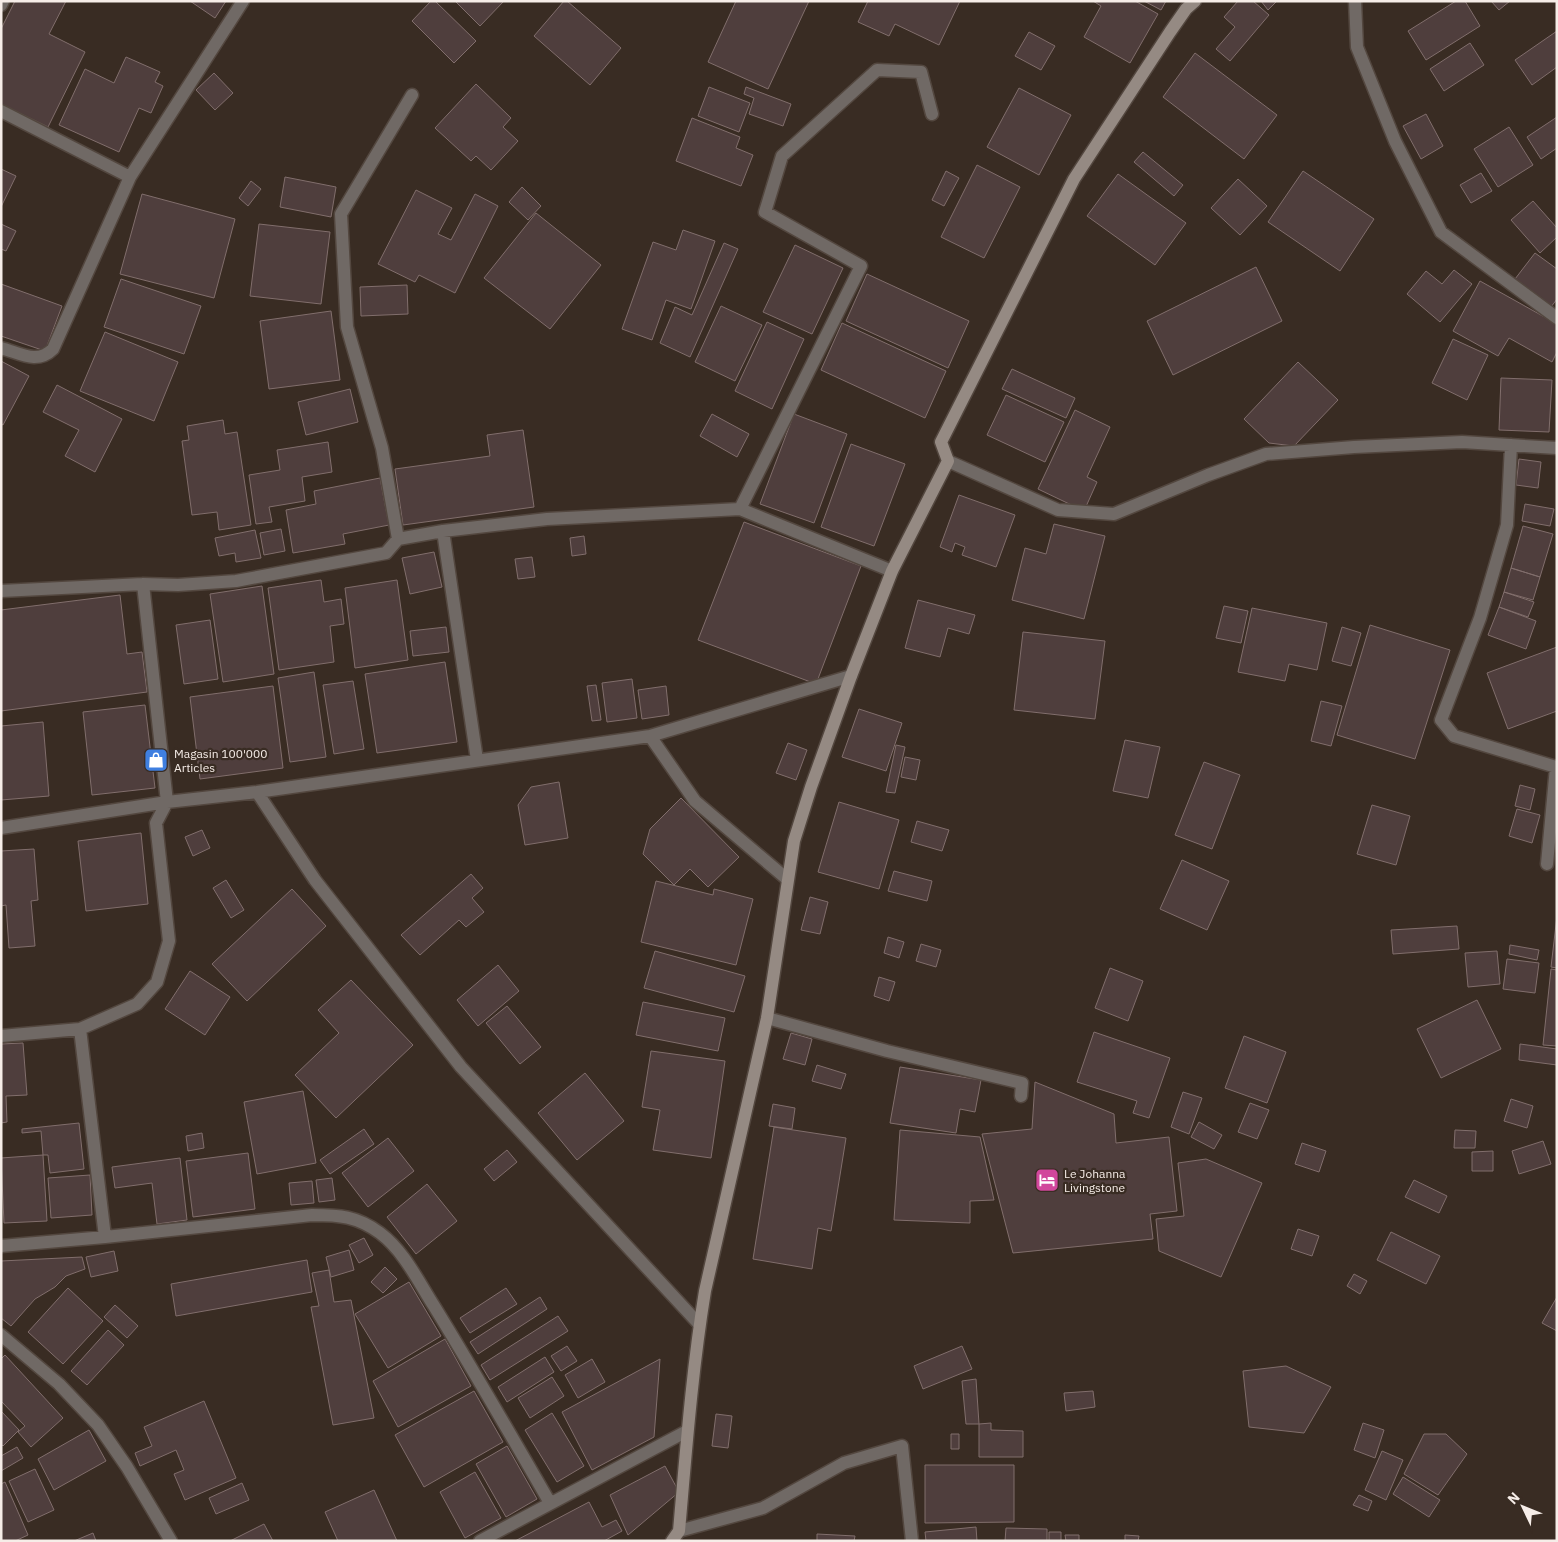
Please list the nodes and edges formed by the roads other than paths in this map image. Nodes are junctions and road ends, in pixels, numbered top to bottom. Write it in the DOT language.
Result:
graph roads {
  1 [pos="3,1"];
  2 [pos="243,1"];
  3 [pos="1195,1"];
  4 [pos="1355,1"];
  5 [pos="1,5"];
  6 [pos="412,95"];
  7 [pos="1,112"];
  8 [pos="932,114"];
  9 [pos="130,177"];
  10 [pos="1557,318"];
  11 [pos="1,348"];
  12 [pos="1511,445"];
  13 [pos="1557,448"];
  14 [pos="948,462"];
  15 [pos="740,509"];
  16 [pos="443,531"];
  17 [pos="398,539"];
  18 [pos="892,571"];
  19 [pos="143,584"];
  20 [pos="1,591"];
  21 [pos="851,676"];
  22 [pos="650,736"];
  23 [pos="478,760"];
  24 [pos="257,792"];
  25 [pos="167,802"];
  26 [pos="1,828"];
  27 [pos="1547,864"];
  28 [pos="787,879"];
  29 [pos="766,1018"];
  30 [pos="80,1030"];
  31 [pos="1,1036"];
  32 [pos="1021,1096"];
  33 [pos="105,1238"];
  34 [pos="1,1246"];
  35 [pos="700,1324"];
  36 [pos="1,1335"];
  37 [pos="687,1431"];
  38 [pos="550,1503"];
  39 [pos="676,1536"];
  40 [pos="171,1541"];
  41 [pos="480,1541"];
  42 [pos="912,1541"];
  1 -- 5 [label="street"];
  2 -- 9 [label="street"];
  3 -- 14 [label="main road"];
  4 -- 10 [label="street"];
  6 -- 17 [label="street"];
  7 -- 9 [label="street"];
  8 -- 15 [label="street"];
  9 -- 11 [label="street"];
  12 -- 13 [label="street"];
  12 -- 14 [label="street"];
  12 -- 27 [label="street"];
  14 -- 18 [label="main road"];
  15 -- 16 [label="street"];
  15 -- 18 [label="street"];
  16 -- 17 [label="street"];
  16 -- 23 [label="street"];
  17 -- 19 [label="street"];
  18 -- 21 [label="main road"];
  19 -- 20 [label="street"];
  19 -- 25 [label="street"];
  21 -- 22 [label="street"];
  21 -- 28 [label="main road"];
  22 -- 23 [label="street"];
  22 -- 28 [label="street"];
  23 -- 24 [label="street"];
  24 -- 25 [label="street"];
  24 -- 35 [label="street"];
  25 -- 26 [label="street"];
  25 -- 30 [label="street"];
  28 -- 29 [label="main road"];
  29 -- 32 [label="street"];
  29 -- 35 [label="main road"];
  30 -- 31 [label="street"];
  30 -- 33 [label="street"];
  33 -- 34 [label="street"];
  33 -- 38 [label="street"];
  35 -- 37 [label="main road"];
  36 -- 40 [label="street"];
  37 -- 38 [label="street"];
  37 -- 39 [label="main road"];
  38 -- 41 [label="street"];
  39 -- 42 [label="street"];
}
